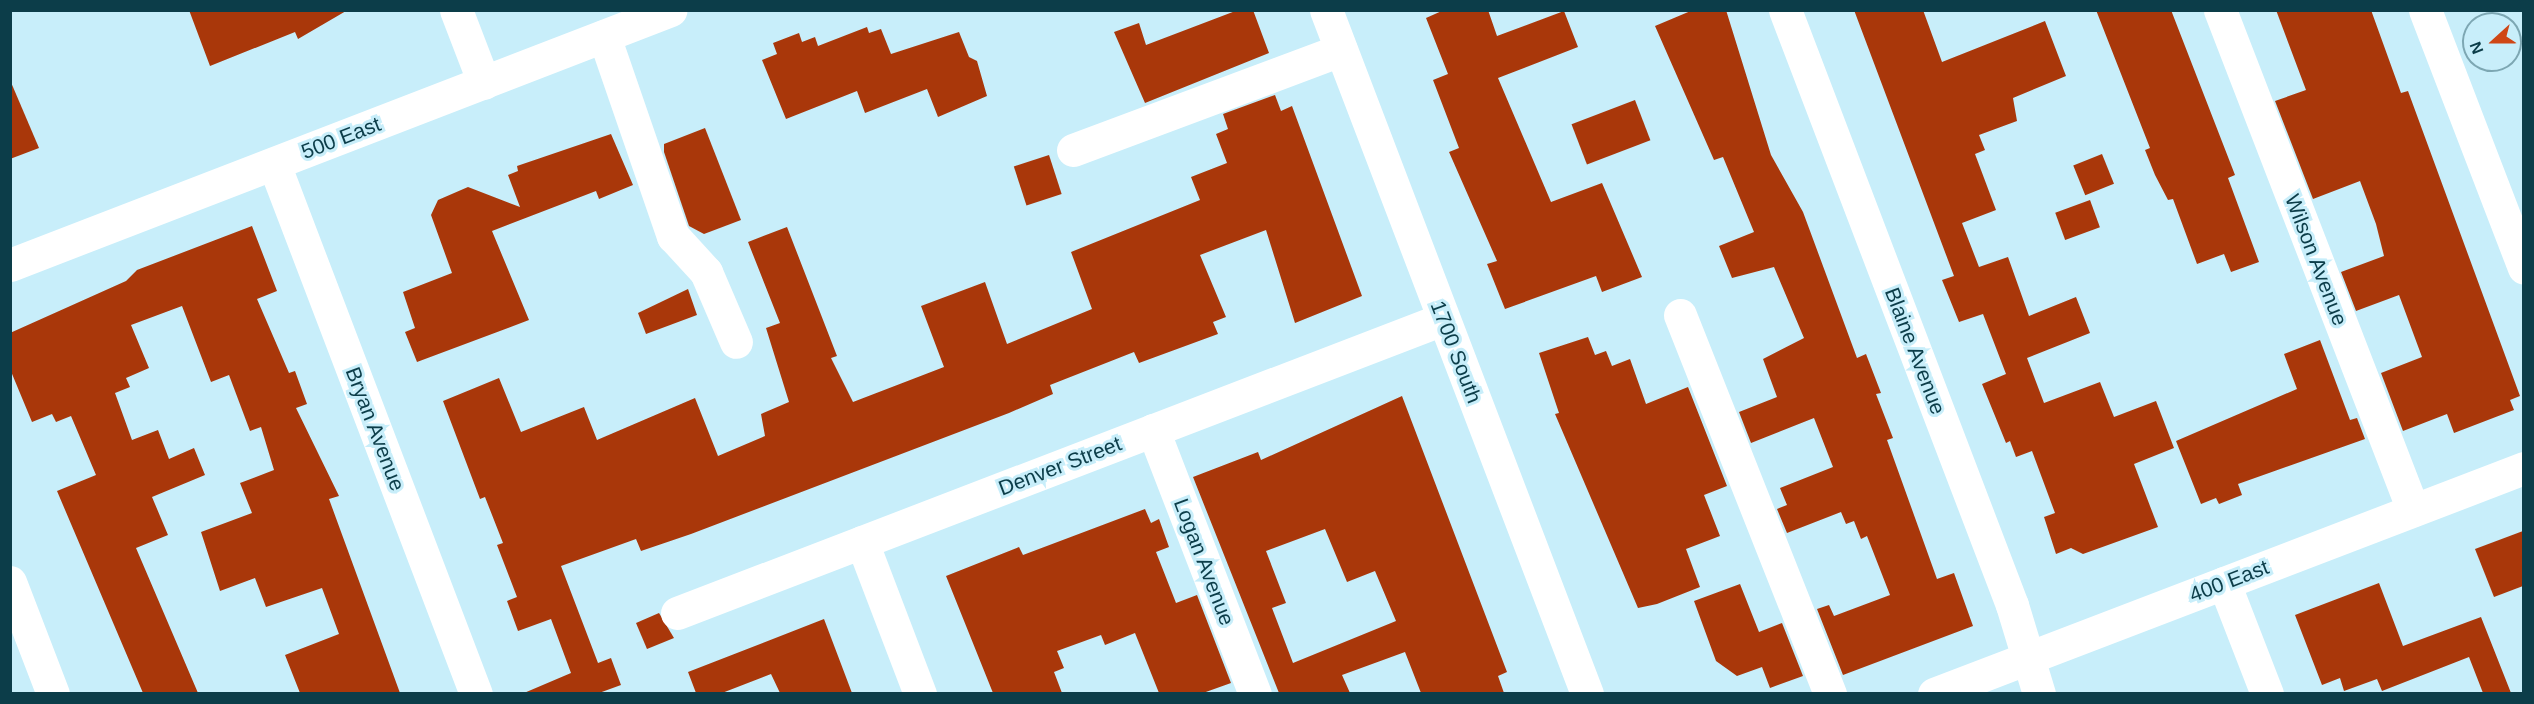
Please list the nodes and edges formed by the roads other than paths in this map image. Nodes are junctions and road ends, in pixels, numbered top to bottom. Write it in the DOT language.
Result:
graph roads {
  1 [pos="456,10"];
  2 [pos="1326,10"];
  3 [pos="1785,10"];
  4 [pos="2220,10"];
  5 [pos="2425,10"];
  6 [pos="666,11"];
  7 [pos="604,36"];
  8 [pos="1341,50"];
  9 [pos="483,83"];
  10 [pos="1073,150"];
  11 [pos="274,164"];
  12 [pos="10,265"];
  13 [pos="2523,268"];
  14 [pos="1680,315"];
  15 [pos="1443,319"];
  16 [pos="736,342"];
  17 [pos="1153,430"];
  18 [pos="2523,468"];
  19 [pos="2413,510"];
  20 [pos="862,542"];
  21 [pos="10,582"];
  22 [pos="2224,582"];
  23 [pos="677,613"];
  24 [pos="2029,657"];
  25 [pos="53,693"];
  26 [pos="476,693"];
  27 [pos="920,693"];
  28 [pos="1255,693"];
  29 [pos="1587,693"];
  30 [pos="1830,693"];
  31 [pos="1934,693"];
  32 [pos="2039,693"];
  33 [pos="2267,693"];
  1 -- 9 [label="street"];
  2 -- 8 [label="street, 1700 South"];
  3 -- 24 [label="street, Blaine Avenue"];
  4 -- 19 [label="street, Wilson Avenue"];
  5 -- 13 [label="street"];
  6 -- 7 [label="street, 500 East"];
  7 -- 9 [label="street, 500 East"];
  7 -- 16 [label="street"];
  8 -- 10 [label="street"];
  8 -- 15 [label="street, 1700 South"];
  9 -- 11 [label="street, 500 East"];
  11 -- 12 [label="street, 500 East"];
  11 -- 26 [label="street, Bryan Avenue"];
  14 -- 30 [label="street"];
  15 -- 17 [label="street, Denver Street"];
  15 -- 29 [label="street, 1700 South"];
  17 -- 20 [label="street, Denver Street"];
  17 -- 28 [label="street, Logan Avenue"];
  18 -- 19 [label="street, 400 East"];
  19 -- 22 [label="street, 400 East"];
  20 -- 23 [label="street, Denver Street"];
  20 -- 27 [label="street"];
  21 -- 25 [label="street"];
  22 -- 24 [label="street, 400 East"];
  22 -- 33 [label="street"];
  24 -- 31 [label="street, 400 East"];
  24 -- 32 [label="street, Blaine Avenue"];
}
